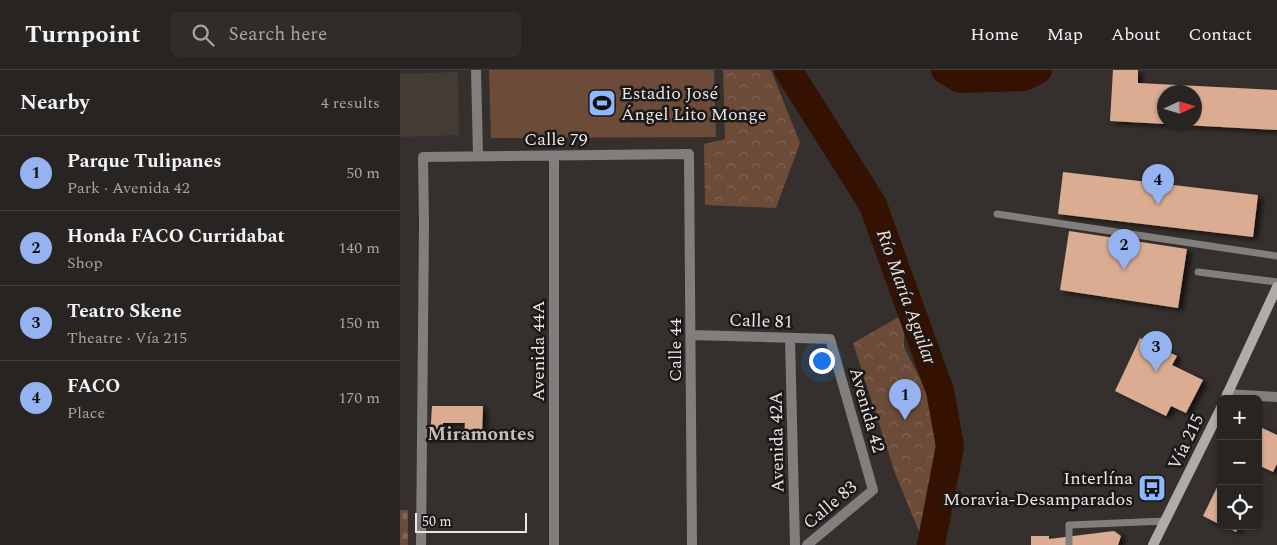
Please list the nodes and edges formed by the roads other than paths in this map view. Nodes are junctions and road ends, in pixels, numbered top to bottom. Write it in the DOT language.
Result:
graph roads {
  1 [pos="476,70"];
  2 [pos="689,154"];
  3 [pos="478,155"];
  4 [pos="554,156"];
  5 [pos="997,214"];
  6 [pos="1277,256"];
  7 [pos="1198,272"];
  8 [pos="1277,282"];
  9 [pos="1277,287"];
  10 [pos="692,335"];
  11 [pos="790,338"];
  12 [pos="830,339"];
  13 [pos="1227,395"];
  14 [pos="1262,397"];
  15 [pos="1277,397"];
  16 [pos="1217,416"];
  17 [pos="873,490"];
  18 [pos="1166,521"];
  19 [pos="421,545"];
  20 [pos="554,545"];
  21 [pos="692,545"];
  22 [pos="795,545"];
  23 [pos="807,545"];
  24 [pos="1069,545"];
  25 [pos="1153,545"];
  1 -- 3 [label="street"];
  2 -- 4 [label="street, Calle 79"];
  2 -- 10 [label="street, Calle 44"];
  3 -- 4 [label="street, Calle 79"];
  3 -- 19 [label="street, Calle 79"];
  4 -- 20 [label="street, Avenida 44A"];
  5 -- 6 [label="lane"];
  7 -- 8 [label="lane"];
  9 -- 13 [label="main road"];
  10 -- 11 [label="street, Calle 81"];
  10 -- 21 [label="street, Calle 44"];
  11 -- 12 [label="street, Calle 81"];
  11 -- 22 [label="street, Avenida 42A"];
  12 -- 17 [label="street, Avenida 42"];
  14 -- 15 [label="street"];
  16 -- 18 [label="main road, Vía 215"];
  17 -- 23 [label="street, Calle 83"];
  18 -- 24 [label="lane"];
  18 -- 25 [label="main road, Vía 215"];
}
